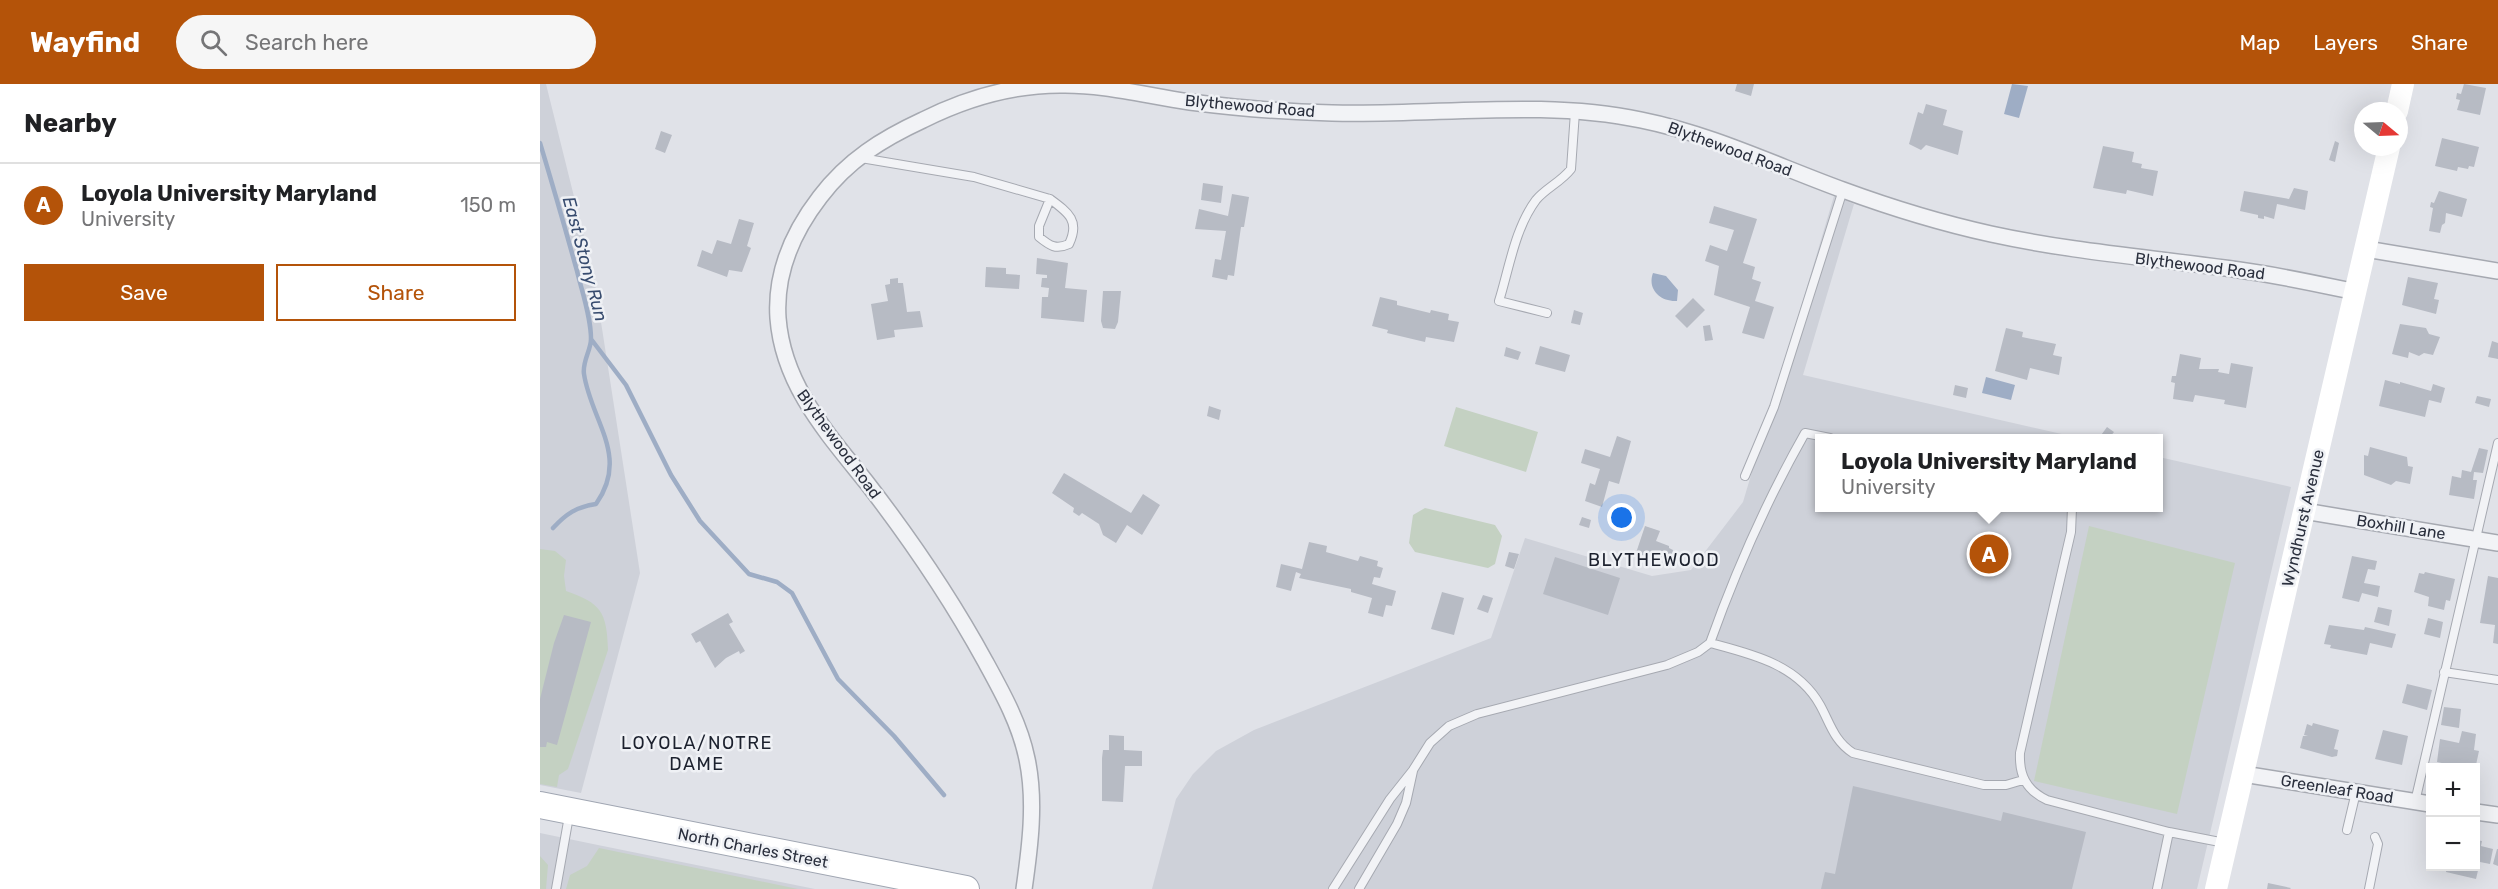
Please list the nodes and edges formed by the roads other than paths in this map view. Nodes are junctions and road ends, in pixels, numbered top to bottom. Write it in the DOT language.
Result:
graph roads {
  1 [pos="2403,84"];
  2 [pos="2399,102"];
  3 [pos="1575,112"];
  4 [pos="2387,156"];
  5 [pos="856,157"];
  6 [pos="1843,190"];
  7 [pos="1050,199"];
  8 [pos="2366,249"];
  9 [pos="2498,272"];
  10 [pos="2356,291"];
  11 [pos="1546,313"];
  12 [pos="1815,435"];
  13 [pos="2498,442"];
  14 [pos="1745,476"];
  15 [pos="2304,511"];
  16 [pos="2072,512"];
  17 [pos="2475,539"];
  18 [pos="2498,543"];
  19 [pos="1710,643"];
  20 [pos="2445,672"];
  21 [pos="2498,680"];
  22 [pos="1413,770"];
  23 [pos="2243,774"];
  24 [pos="2023,780"];
  25 [pos="2356,792"];
  26 [pos="2415,802"];
  27 [pos="2426,803"];
  28 [pos="540,805"];
  29 [pos="570,811"];
  30 [pos="2480,813"];
  31 [pos="2498,815"];
  32 [pos="2347,830"];
  33 [pos="2169,832"];
  34 [pos="2374,837"];
  35 [pos="2227,844"];
  36 [pos="556,889"];
  37 [pos="964,889"];
  38 [pos="1023,889"];
  39 [pos="1333,889"];
  40 [pos="1359,889"];
  41 [pos="2157,889"];
  42 [pos="2216,889"];
  43 [pos="2369,889"];
  1 -- 2 [label="street"];
  3 -- 5 [label="street, Blythewood Road"];
  3 -- 6 [label="street, Blythewood Road"];
  3 -- 11 [label="lane"];
  4 -- 8 [label="street, Wyndhurst Avenue"];
  5 -- 7 [label="lane"];
  5 -- 38 [label="street, Blythewood Road"];
  6 -- 10 [label="street, Blythewood Road"];
  6 -- 14 [label="lane"];
  7 -- 7 [label="lane"];
  8 -- 9 [label="street"];
  8 -- 10 [label="street, Wyndhurst Avenue"];
  10 -- 15 [label="street, Wyndhurst Avenue"];
  12 -- 19 [label="lane"];
  13 -- 17 [label="lane"];
  15 -- 17 [label="street, Boxhill Lane"];
  15 -- 23 [label="street, Wyndhurst Avenue"];
  16 -- 24 [label="lane"];
  17 -- 18 [label="street, Boxhill Lane"];
  17 -- 20 [label="lane"];
  19 -- 22 [label="lane"];
  19 -- 24 [label="lane"];
  20 -- 21 [label="lane"];
  20 -- 26 [label="lane"];
  22 -- 39 [label="lane"];
  22 -- 40 [label="lane"];
  23 -- 25 [label="street, Greenleaf Road"];
  23 -- 35 [label="street, Wyndhurst Avenue"];
  24 -- 33 [label="lane"];
  25 -- 26 [label="street, Greenleaf Road"];
  25 -- 32 [label="lane"];
  26 -- 27 [label="street, Greenleaf Road"];
  28 -- 29 [label="main road, North Charles Street"];
  29 -- 36 [label="lane"];
  29 -- 37 [label="main road, North Charles Street"];
  30 -- 31 [label="street"];
  33 -- 35 [label="lane"];
  33 -- 41 [label="lane"];
  34 -- 43 [label="lane"];
  35 -- 42 [label="street, Wyndhurst Avenue"];
}
